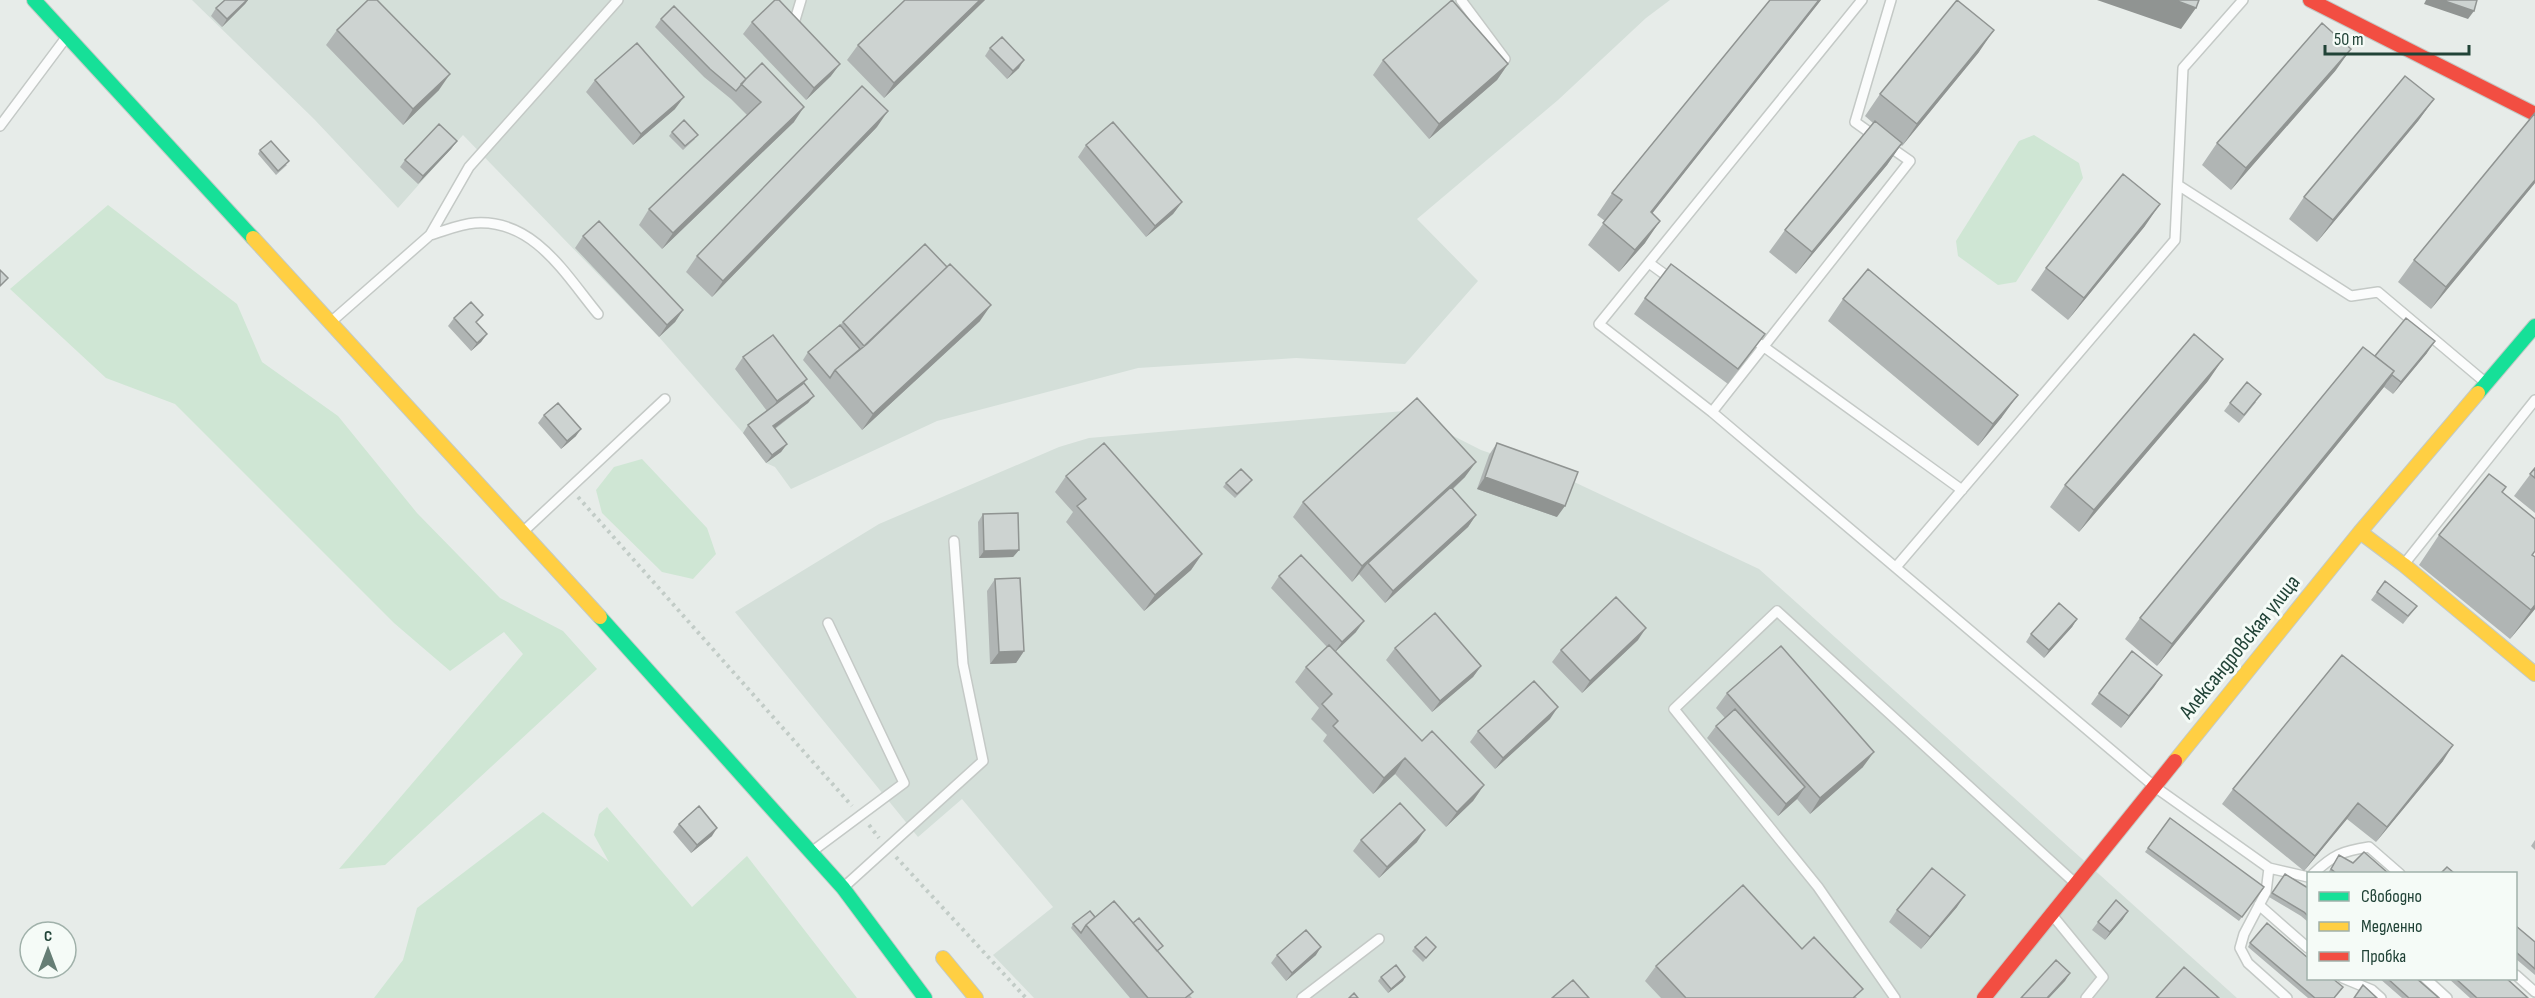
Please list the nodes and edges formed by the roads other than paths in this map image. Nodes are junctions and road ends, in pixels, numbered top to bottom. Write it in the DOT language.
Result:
graph roads {
  1 [pos="34,0"];
  2 [pos="618,0"];
  3 [pos="801,0"];
  4 [pos="1461,0"];
  5 [pos="1862,0"];
  6 [pos="1891,0"];
  7 [pos="2243,0"];
  8 [pos="2310,0"];
  9 [pos="795,20"];
  10 [pos="67,36"];
  11 [pos="1505,59"];
  12 [pos="2535,114"];
  13 [pos="0,126"];
  14 [pos="2178,185"];
  15 [pos="430,235"];
  16 [pos="1649,262"];
  17 [pos="1678,284"];
  18 [pos="598,314"];
  19 [pos="330,323"];
  20 [pos="2535,326"];
  21 [pos="1755,340"];
  22 [pos="1765,347"];
  23 [pos="2486,383"];
  24 [pos="664,399"];
  25 [pos="2535,400"];
  26 [pos="1712,412"];
  27 [pos="1962,490"];
  28 [pos="2360,532"];
  29 [pos="522,533"];
  30 [pos="954,541"];
  31 [pos="2404,565"];
  32 [pos="1896,567"];
  33 [pos="828,623"];
  34 [pos="2535,674"];
  35 [pos="2155,787"];
  36 [pos="811,852"];
  37 [pos="2269,868"];
  38 [pos="2314,872"];
  39 [pos="2399,872"];
  40 [pos="2307,876"];
  41 [pos="2076,884"];
  42 [pos="843,888"];
  43 [pos="2259,905"];
  44 [pos="2052,915"];
  45 [pos="1379,939"];
  46 [pos="2307,947"];
  47 [pos="943,958"];
  48 [pos="2517,976"];
  49 [pos="2348,980"];
  50 [pos="2427,980"];
  51 [pos="2535,992"];
  52 [pos="925,998"];
  53 [pos="976,998"];
  54 [pos="1302,998"];
  55 [pos="1895,998"];
  56 [pos="1984,998"];
  57 [pos="2086,998"];
  58 [pos="2287,998"];
  59 [pos="2381,998"];
  60 [pos="2447,998"];
  1 -- 10 [label="street"];
  2 -- 15 [label="lane"];
  3 -- 9 [label="lane"];
  4 -- 11 [label="lane"];
  5 -- 16 [label="lane"];
  6 -- 22 [label="lane"];
  7 -- 14 [label="lane"];
  8 -- 12 [label="street"];
  10 -- 13 [label="lane"];
  10 -- 19 [label="street"];
  14 -- 23 [label="lane"];
  14 -- 27 [label="lane"];
  15 -- 18 [label="lane"];
  15 -- 19 [label="lane"];
  16 -- 17 [label="lane"];
  16 -- 26 [label="lane"];
  19 -- 29 [label="street"];
  20 -- 23 [label="street, Александровская улица"];
  21 -- 22 [label="lane"];
  22 -- 26 [label="lane"];
  22 -- 27 [label="lane"];
  23 -- 28 [label="street, Александровская улица"];
  24 -- 29 [label="lane"];
  25 -- 31 [label="lane"];
  26 -- 32 [label="lane"];
  27 -- 32 [label="lane"];
  28 -- 31 [label="street"];
  28 -- 35 [label="street, Александровская улица"];
  29 -- 36 [label="street"];
  30 -- 42 [label="lane"];
  31 -- 34 [label="street"];
  32 -- 35 [label="lane"];
  33 -- 36 [label="lane"];
  35 -- 37 [label="lane"];
  35 -- 41 [label="street, Александровская улица"];
  36 -- 42 [label="street"];
  37 -- 40 [label="lane"];
  37 -- 43 [label="lane"];
  38 -- 39 [label="lane"];
  41 -- 44 [label="street, Александровская улица"];
  41 -- 55 [label="lane"];
  42 -- 52 [label="street"];
  43 -- 46 [label="lane"];
  43 -- 58 [label="lane"];
  44 -- 56 [label="street, Александровская улица"];
  44 -- 57 [label="lane"];
  45 -- 54 [label="lane"];
  47 -- 53 [label="street"];
  48 -- 51 [label="lane"];
  49 -- 59 [label="lane"];
  50 -- 60 [label="lane"];
}
